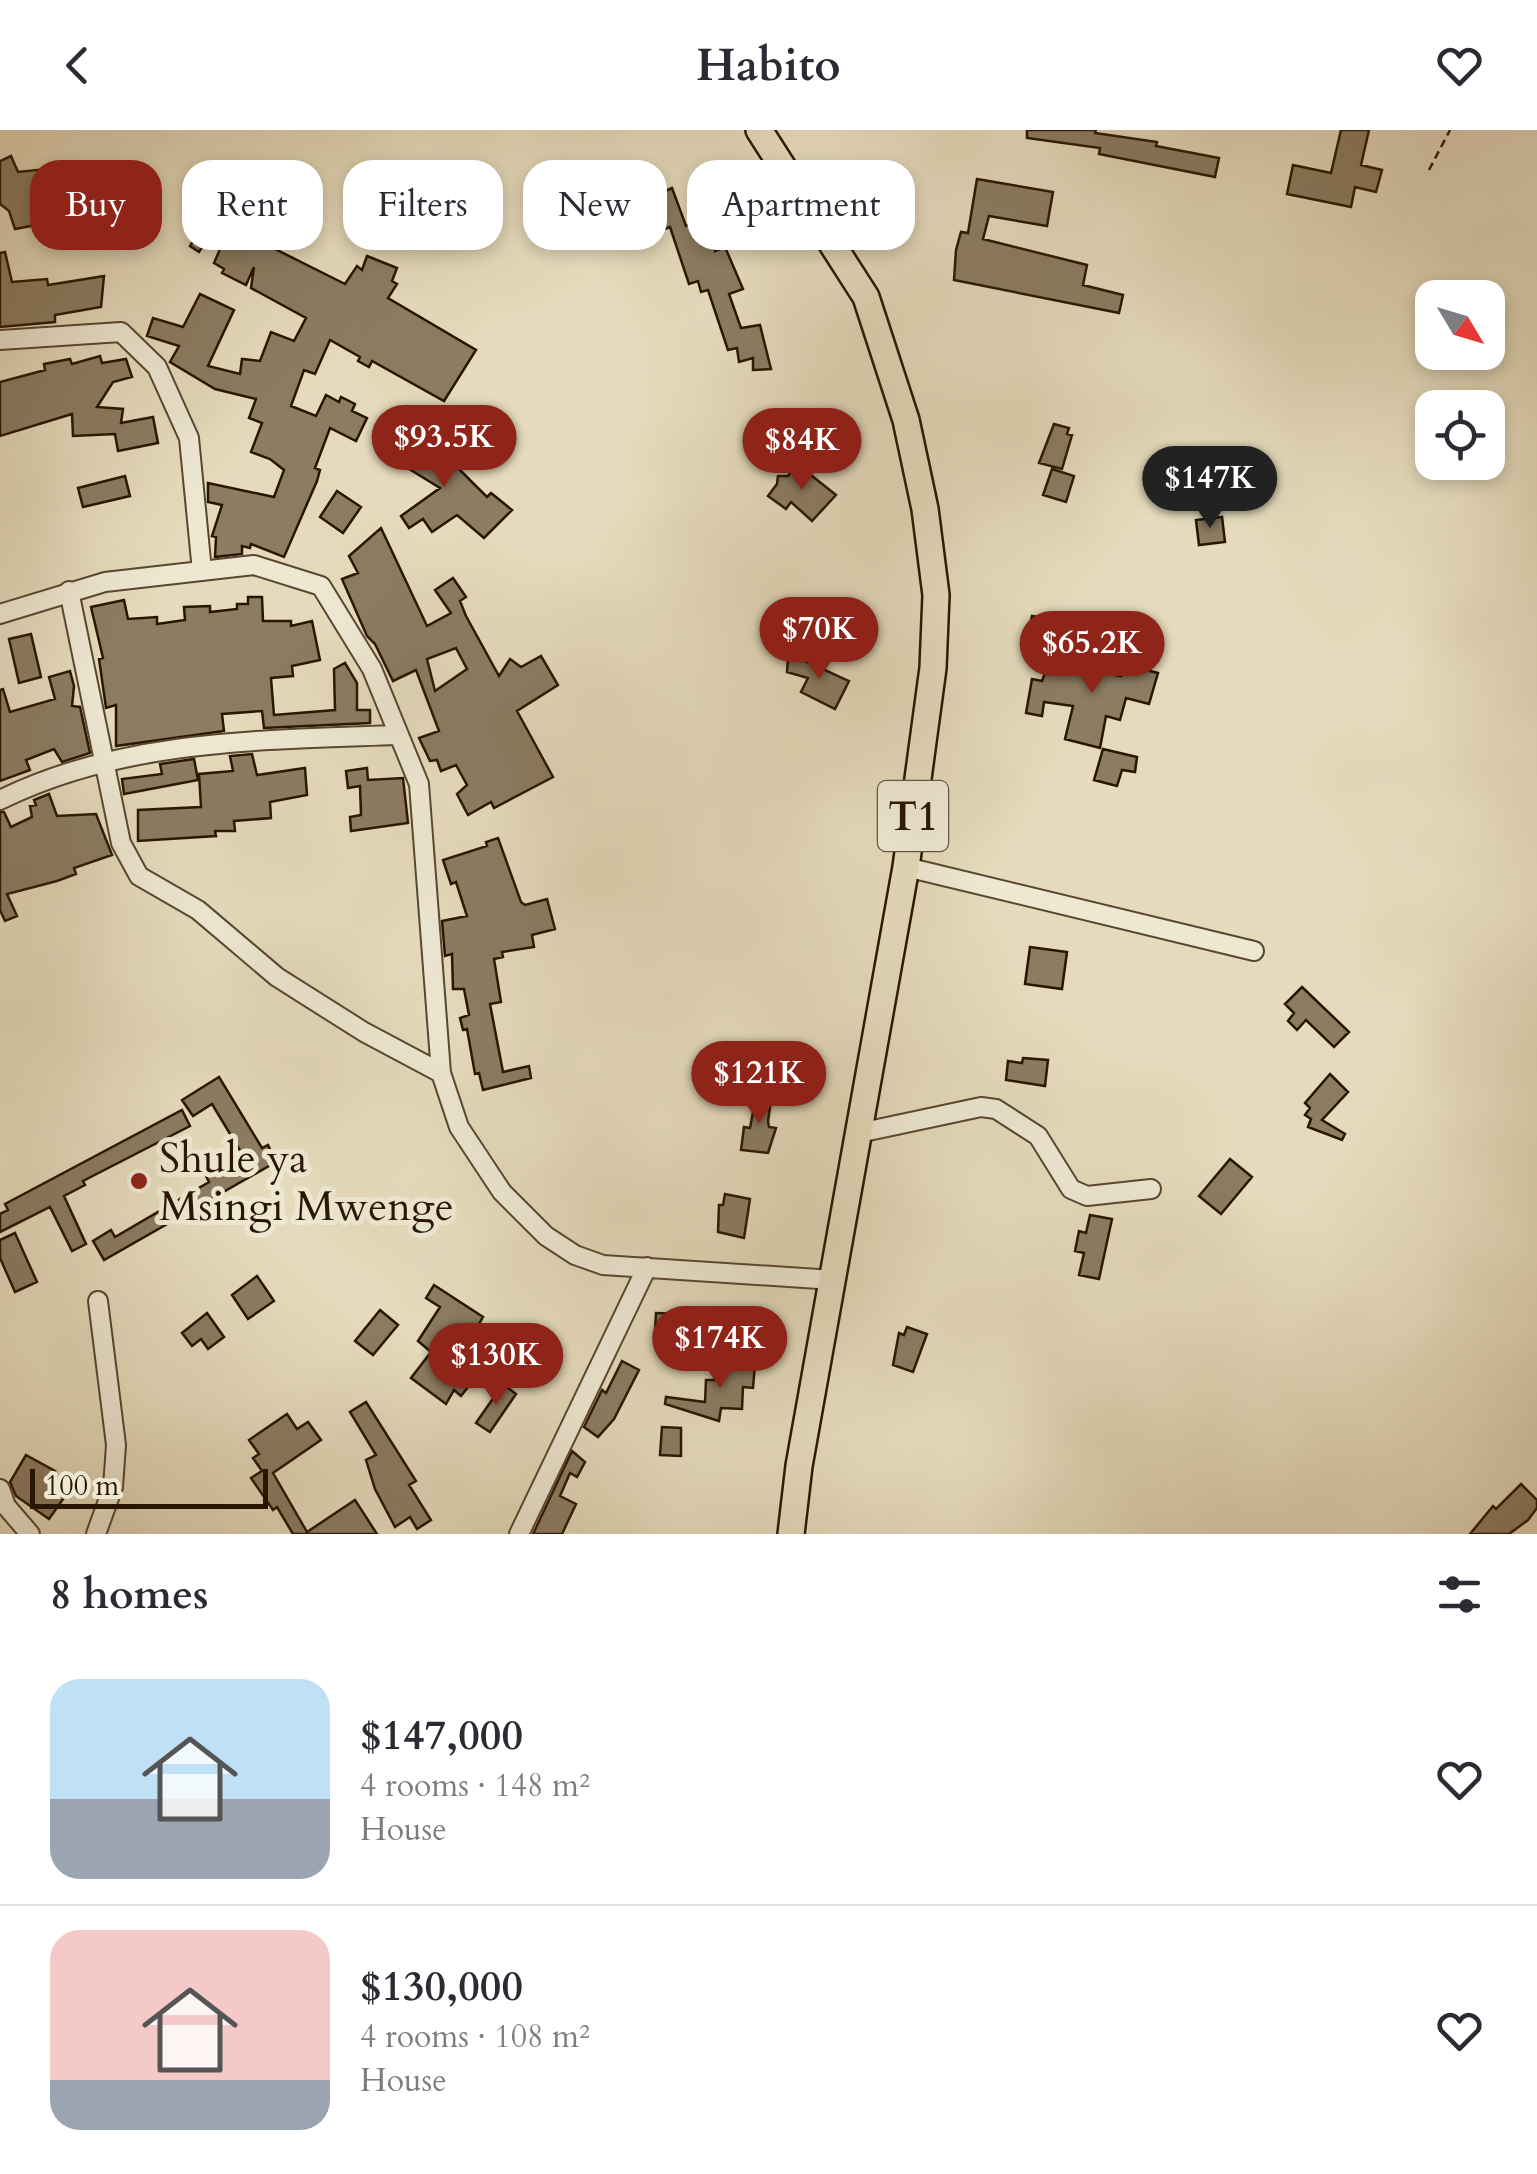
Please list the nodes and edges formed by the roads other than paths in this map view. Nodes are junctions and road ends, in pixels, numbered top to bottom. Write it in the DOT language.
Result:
graph roads {
  1 [pos="759,130"];
  2 [pos="0,340"];
  3 [pos="202,571"];
  4 [pos="69,590"];
  5 [pos="0,614"];
  6 [pos="397,736"];
  7 [pos="104,760"];
  8 [pos="0,800"];
  9 [pos="906,867"];
  10 [pos="1254,951"];
  11 [pos="441,1072"];
  12 [pos="860,1133"];
  13 [pos="1151,1189"];
  14 [pos="647,1267"];
  15 [pos="834,1280"];
  16 [pos="98,1301"];
  17 [pos="0,1489"];
  18 [pos="30,1534"];
  19 [pos="96,1534"];
  20 [pos="519,1534"];
  21 [pos="791,1534"];
  1 -- 9 [label="highway, T1"];
  2 -- 3 [label="street"];
  3 -- 4 [label="street"];
  3 -- 6 [label="street"];
  4 -- 5 [label="street"];
  4 -- 7 [label="street"];
  6 -- 7 [label="street"];
  6 -- 11 [label="street"];
  7 -- 8 [label="street"];
  7 -- 11 [label="street"];
  9 -- 10 [label="street"];
  9 -- 12 [label="highway, T1"];
  11 -- 14 [label="street"];
  12 -- 13 [label="street"];
  12 -- 15 [label="highway, T1"];
  14 -- 15 [label="street"];
  14 -- 20 [label="street"];
  15 -- 21 [label="highway, T1"];
  16 -- 19 [label="street"];
  17 -- 18 [label="street"];
}
